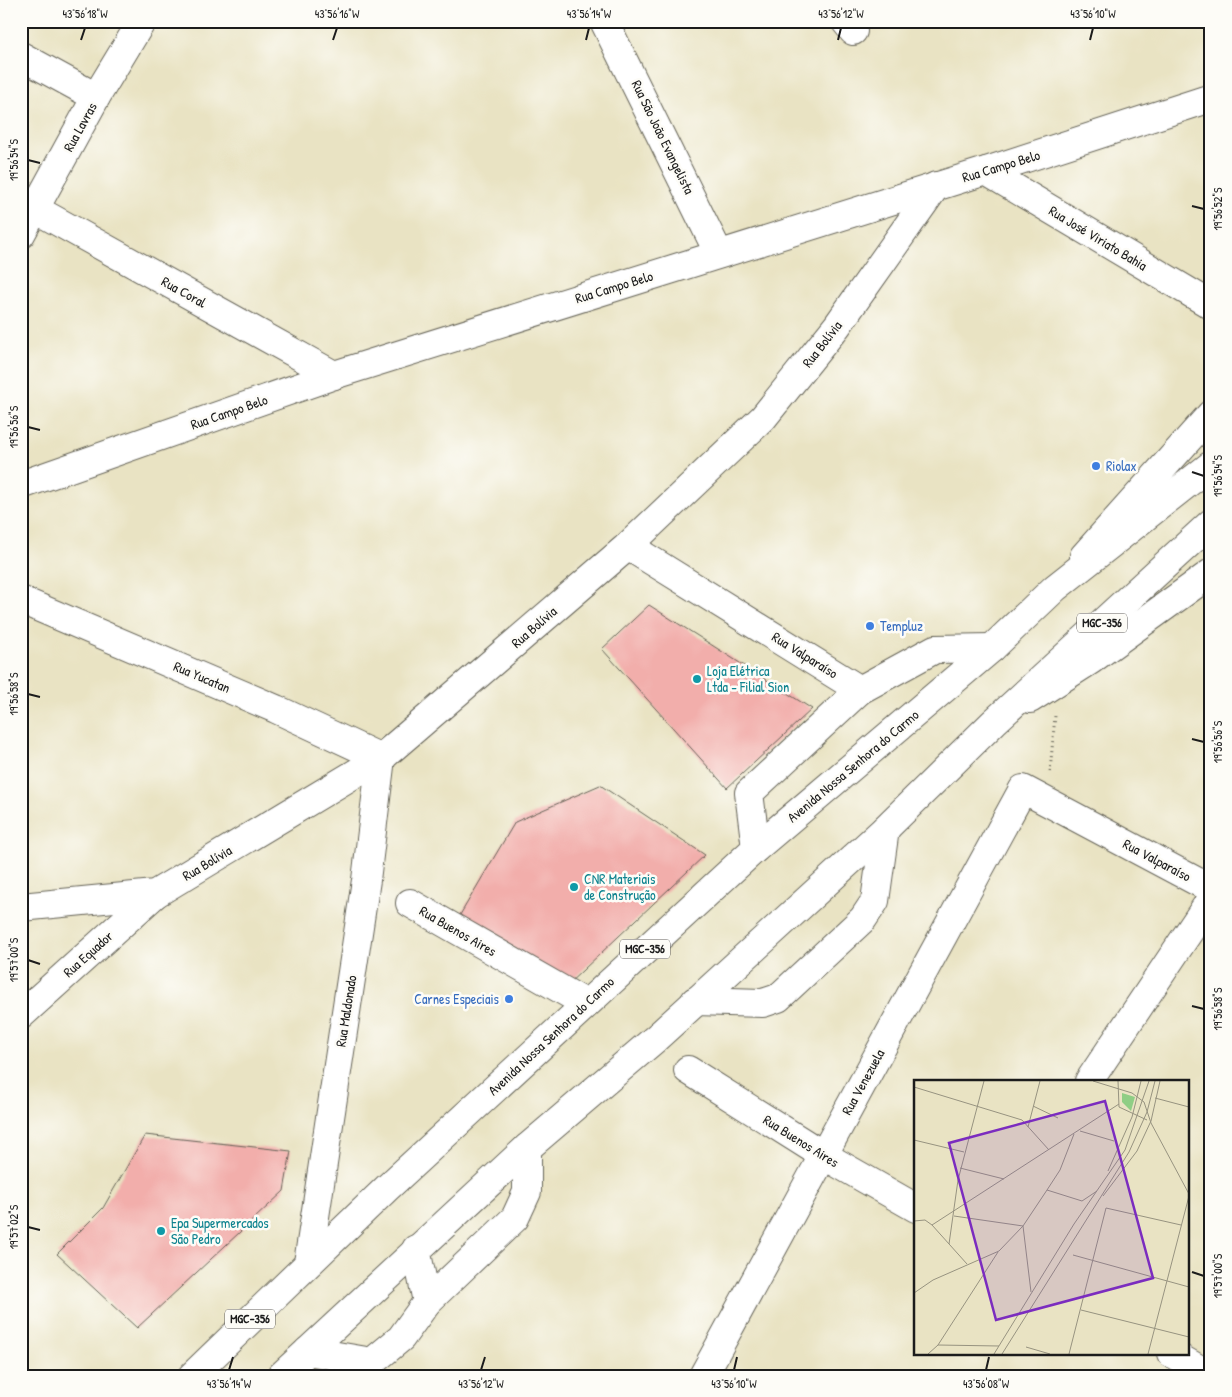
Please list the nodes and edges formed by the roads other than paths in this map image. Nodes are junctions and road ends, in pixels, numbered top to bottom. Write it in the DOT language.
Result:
graph roads {
  1 [pos="142,21"];
  2 [pos="614,27"];
  3 [pos="21,56"];
  4 [pos="96,97"];
  5 [pos="1211,98"];
  6 [pos="986,171"];
  7 [pos="936,186"];
  8 [pos="35,208"];
  9 [pos="21,234"];
  10 [pos="720,254"];
  11 [pos="1211,305"];
  12 [pos="334,375"];
  13 [pos="1211,414"];
  14 [pos="1211,465"];
  15 [pos="21,485"];
  16 [pos="1211,523"];
  17 [pos="628,546"];
  18 [pos="1211,573"];
  19 [pos="1055,588"];
  20 [pos="21,600"];
  21 [pos="992,648"];
  22 [pos="860,690"];
  23 [pos="994,722"];
  24 [pos="382,758"];
  25 [pos="1035,795"];
  26 [pos="885,829"];
  27 [pos="756,848"];
  28 [pos="1211,889"];
  29 [pos="155,894"];
  30 [pos="1211,899"];
  31 [pos="410,903"];
  32 [pos="21,907"];
  33 [pos="695,1001"];
  34 [pos="585,1003"];
  35 [pos="21,1015"];
  36 [pos="688,1070"];
  37 [pos="1090,1080"];
  38 [pos="527,1148"];
  39 [pos="823,1155"];
  40 [pos="914,1207"];
  41 [pos="416,1249"];
  42 [pos="308,1263"];
  43 [pos="427,1302"];
  44 [pos="308,1351"];
  45 [pos="1173,1354"];
  46 [pos="192,1376"];
  47 [pos="281,1376"];
  48 [pos="703,1376"];
  49 [pos="1211,1376"];
  1 -- 4 [label="street, Rua Lavras"];
  2 -- 10 [label="street, Rua São João Evangelista"];
  3 -- 4 [label="street"];
  4 -- 8 [label="street, Rua Lavras"];
  5 -- 6 [label="street, Rua Campo Belo"];
  6 -- 7 [label="street, Rua Campo Belo"];
  6 -- 11 [label="street, Rua José Viriato Bahia"];
  7 -- 10 [label="street, Rua Campo Belo"];
  7 -- 17 [label="street, Rua Bolívia"];
  8 -- 9 [label="street, Rua Lavras"];
  8 -- 12 [label="street, Rua Coral"];
  10 -- 12 [label="street, Rua Campo Belo"];
  12 -- 15 [label="street, Rua Campo Belo"];
  13 -- 19 [label="street, Avenida Nossa Senhora do Carmo / MGC-356"];
  14 -- 19 [label="street, Avenida Nossa Senhora do Carmo / MGC-356"];
  16 -- 23 [label="street, MGC-356"];
  17 -- 22 [label="street, Rua Valparaíso"];
  17 -- 24 [label="street, Rua Bolívia"];
  18 -- 23 [label="street, MGC-356"];
  19 -- 21 [label="street, Avenida Nossa Senhora do Carmo / MGC-356"];
  20 -- 24 [label="street, Rua Yucatan"];
  21 -- 22 [label="street"];
  21 -- 27 [label="street, Avenida Nossa Senhora do Carmo / MGC-356"];
  22 -- 27 [label="street"];
  23 -- 26 [label="street, MGC-356"];
  24 -- 29 [label="street, Rua Bolívia"];
  24 -- 42 [label="street, Rua Maldonado"];
  25 -- 28 [label="street, Rua Valparaíso"];
  25 -- 39 [label="street, Rua Venezuela"];
  26 -- 33 [label="street, MGC-356"];
  26 -- 33 [label="street"];
  27 -- 34 [label="street, Avenida Nossa Senhora do Carmo / MGC-356"];
  29 -- 32 [label="street, Rua Bolívia"];
  29 -- 35 [label="street, Rua Equador"];
  30 -- 37 [label="street"];
  31 -- 34 [label="street, Rua Buenos Aires"];
  33 -- 38 [label="street, MGC-356"];
  34 -- 42 [label="street, Avenida Nossa Senhora do Carmo / MGC-356"];
  36 -- 39 [label="street, Rua Buenos Aires"];
  38 -- 41 [label="street, MGC-356"];
  38 -- 43 [label="street"];
  39 -- 40 [label="street, Rua Buenos Aires"];
  39 -- 48 [label="street, Rua Venezuela"];
  41 -- 43 [label="street"];
  41 -- 44 [label="street, MGC-356"];
  42 -- 46 [label="street, Avenida Nossa Senhora do Carmo / MGC-356"];
  43 -- 44 [label="street"];
  44 -- 47 [label="street, MGC-356"];
  45 -- 49 [label="street"];
}
